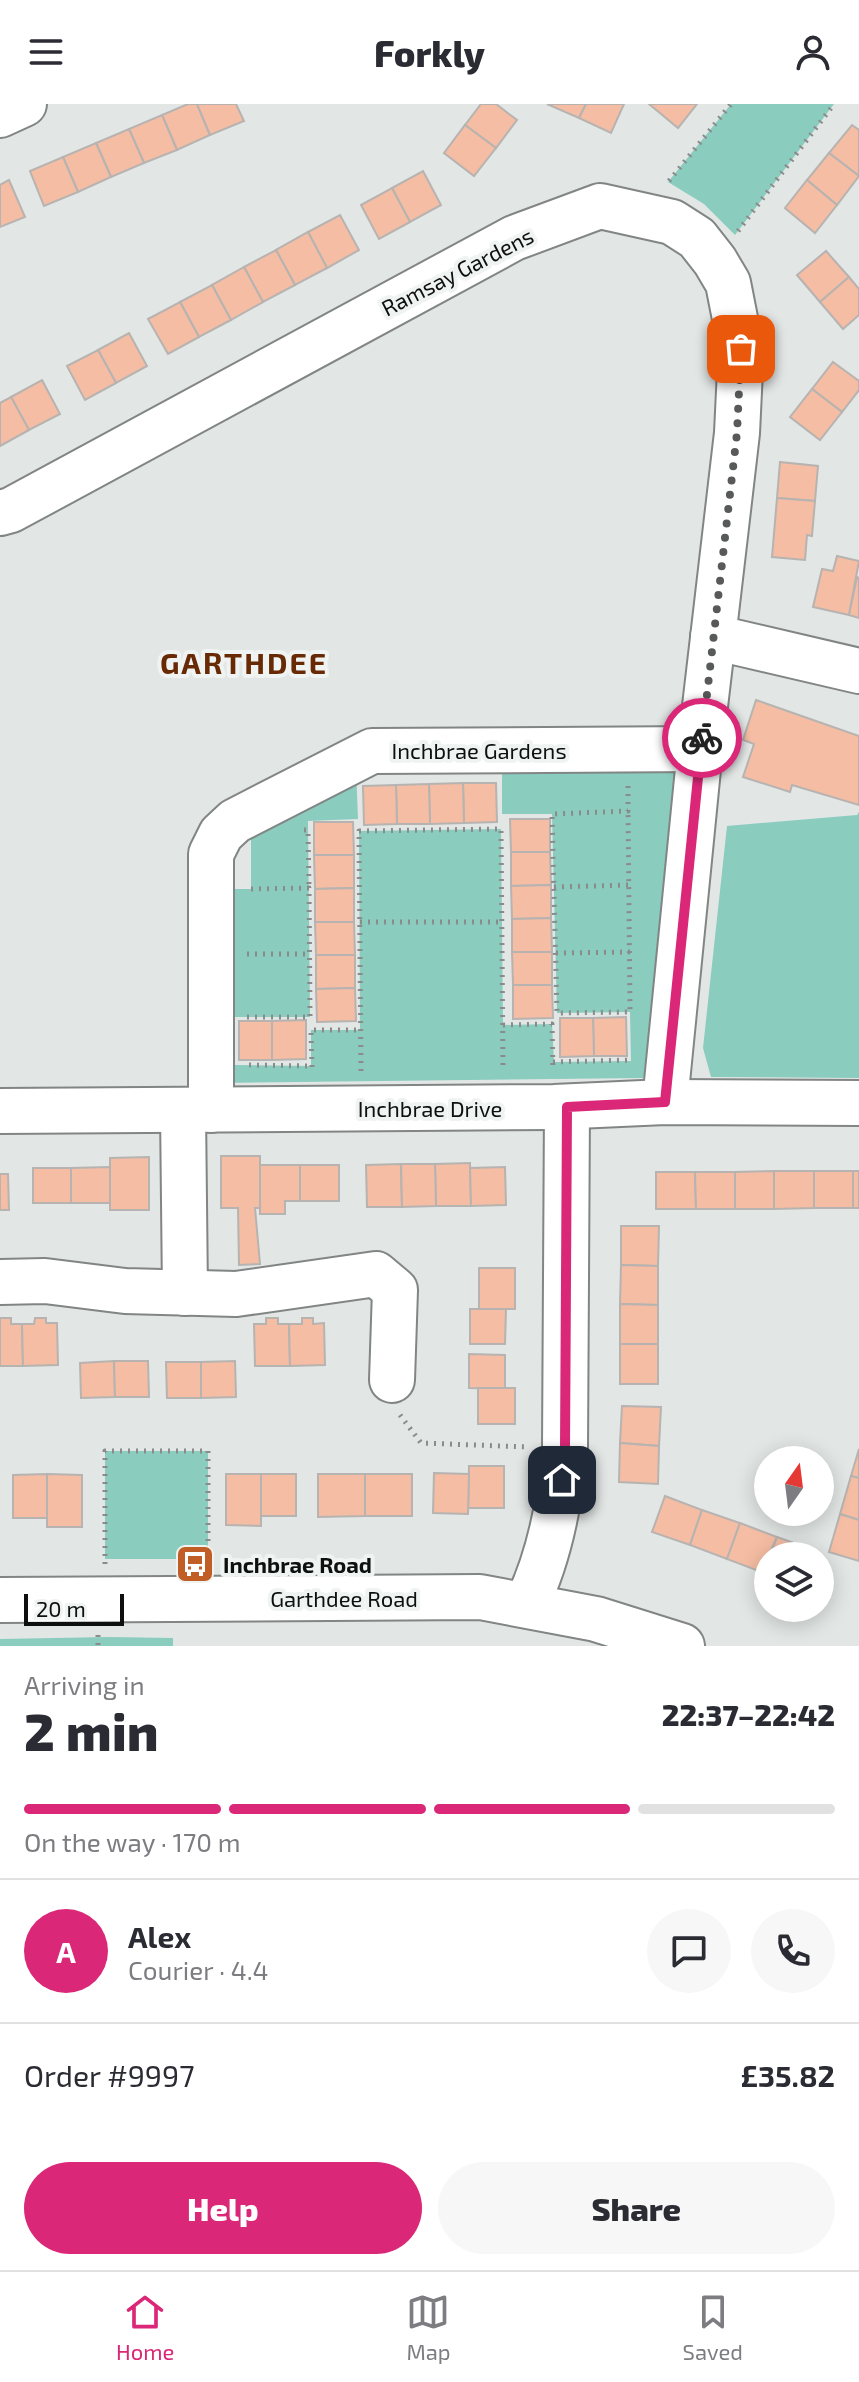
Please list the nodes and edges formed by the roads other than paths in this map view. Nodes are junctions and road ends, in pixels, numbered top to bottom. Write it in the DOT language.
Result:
graph roads {
  1 [pos="24,104"];
  2 [pos="0,115"];
  3 [pos="0,513"];
  4 [pos="713,637"];
  5 [pos="859,671"];
  6 [pos="700,749"];
  7 [pos="665,1102"];
  8 [pos="859,1103"];
  9 [pos="561,1107"];
  10 [pos="197,1110"];
  11 [pos="0,1111"];
  12 [pos="0,1282"];
  13 [pos="185,1293"];
  14 [pos="392,1380"];
  15 [pos="0,1600"];
  16 [pos="526,1605"];
  17 [pos="682,1646"];
  1 -- 2 [label="street"];
  3 -- 4 [label="street, Ramsay Gardens"];
  4 -- 5 [label="street"];
  4 -- 6 [label="street, Ramsay Gardens"];
  6 -- 7 [label="street, Ramsay Gardens"];
  6 -- 10 [label="street, Inchbrae Gardens"];
  7 -- 8 [label="street, Inchbrae Drive"];
  7 -- 9 [label="street, Inchbrae Drive"];
  9 -- 10 [label="street, Inchbrae Drive"];
  9 -- 16 [label="street"];
  10 -- 11 [label="street, Inchbrae Drive"];
  10 -- 13 [label="street, Inchbrae Gardens"];
  12 -- 13 [label="street"];
  13 -- 14 [label="street"];
  15 -- 16 [label="street, Garthdee Road"];
  16 -- 17 [label="street, Garthdee Road"];
}
